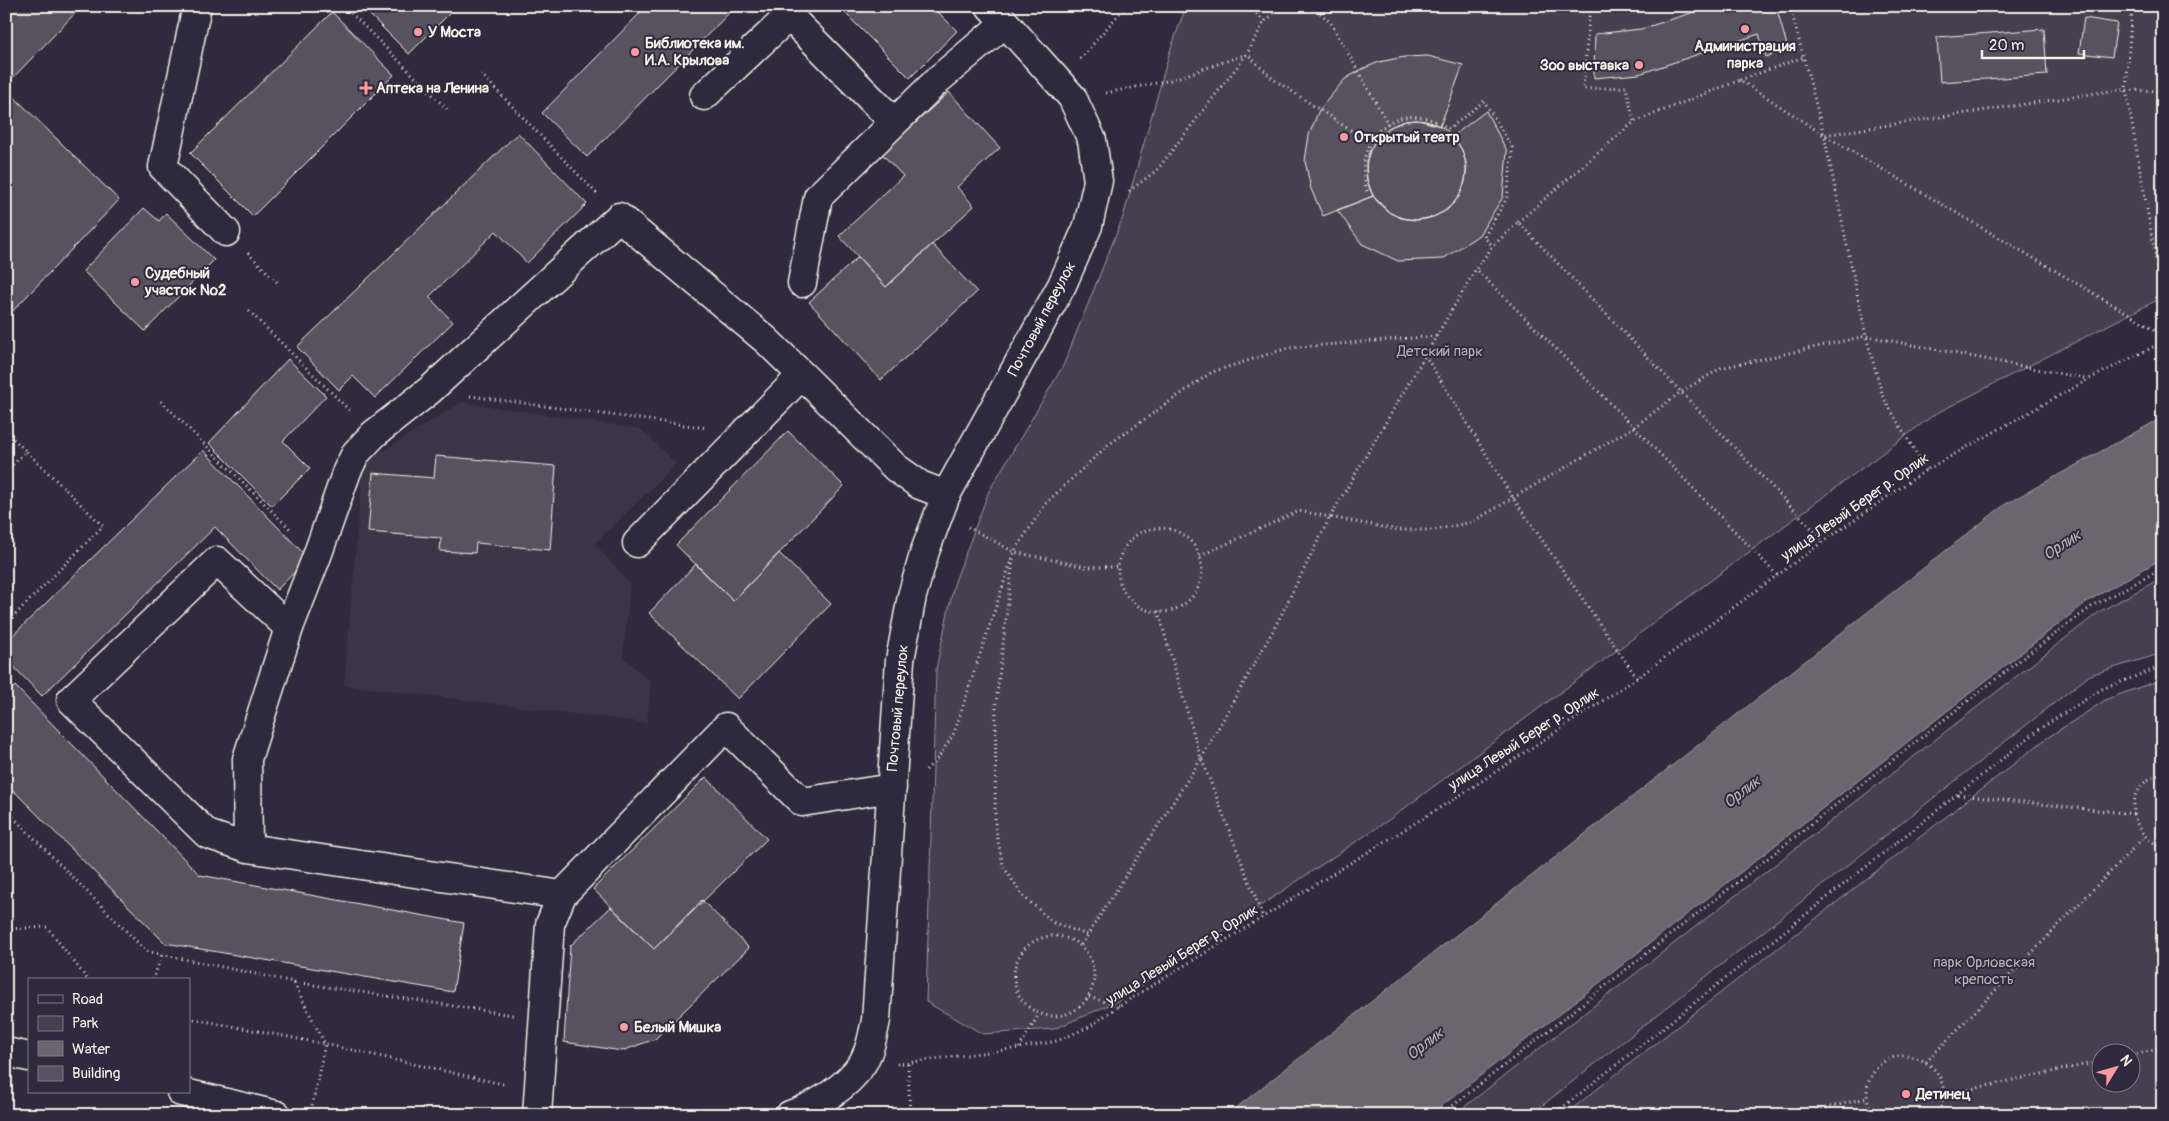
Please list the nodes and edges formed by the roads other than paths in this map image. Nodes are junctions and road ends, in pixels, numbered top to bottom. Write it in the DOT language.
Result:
graph roads {
  1 [pos="198,6"];
  2 [pos="997,15"];
  3 [pos="704,96"];
  4 [pos="894,122"];
  5 [pos="226,232"];
  6 [pos="802,283"];
  7 [pos="802,375"];
  8 [pos="946,496"];
  9 [pos="637,543"];
  10 [pos="289,628"];
  11 [pos="892,788"];
  12 [pos="248,848"];
  13 [pos="562,896"];
  14 [pos="6,1052"];
  15 [pos="28,1057"];
  16 [pos="188,1094"];
  17 [pos="538,1103"];
  18 [pos="277,1115"];
  19 [pos="790,1115"];
  1 -- 5 [label="street"];
  2 -- 4 [label="street"];
  2 -- 8 [label="street, Почтовый переулок"];
  3 -- 4 [label="street"];
  4 -- 6 [label="street"];
  7 -- 8 [label="street"];
  7 -- 9 [label="street"];
  7 -- 10 [label="street"];
  8 -- 11 [label="street, Почтовый переулок"];
  10 -- 12 [label="street"];
  10 -- 12 [label="street"];
  11 -- 13 [label="street"];
  11 -- 19 [label="street, Почтовый переулок"];
  12 -- 13 [label="street"];
  13 -- 17 [label="street"];
  14 -- 15 [label="street"];
  16 -- 18 [label="street"];
}
